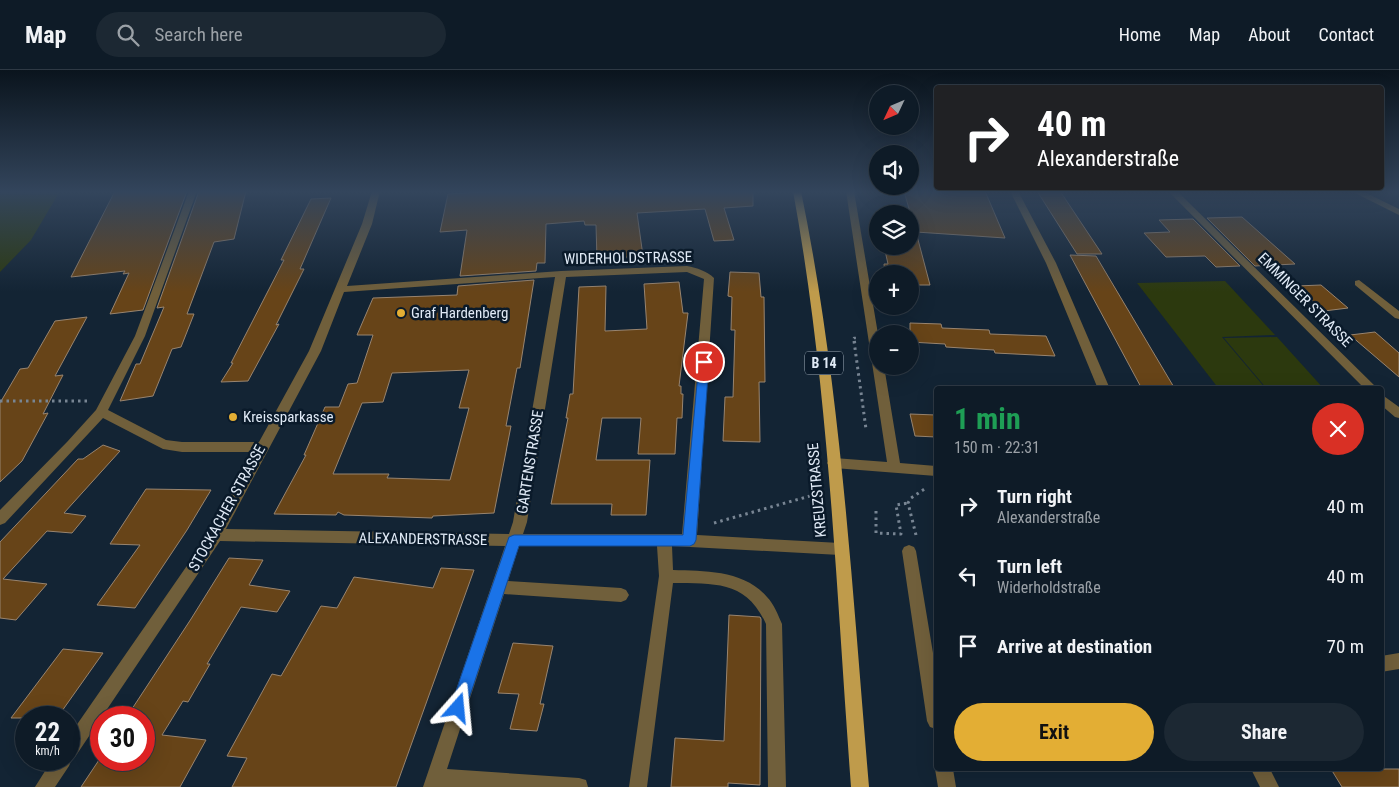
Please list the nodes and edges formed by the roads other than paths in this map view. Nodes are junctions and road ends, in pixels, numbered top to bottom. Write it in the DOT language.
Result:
graph roads {
  1 [pos="181,224"];
  2 [pos="367,224"];
  3 [pos="804,224"];
  4 [pos="855,224"];
  5 [pos="1031,224"];
  6 [pos="1206,224"];
  7 [pos="561,274"];
  8 [pos="1359,283"];
  9 [pos="342,289"];
  10 [pos="1399,316"];
  11 [pos="1103,386"];
  12 [pos="1369,386"];
  13 [pos="1384,401"];
  14 [pos="104,406"];
  15 [pos="1399,414"];
  16 [pos="262,447"];
  17 [pos="834,463"];
  18 [pos="894,467"];
  19 [pos="934,471"];
  20 [pos="0,519"];
  21 [pos="216,535"];
  22 [pos="514,540"];
  23 [pos="664,540"];
  24 [pos="690,540"];
  25 [pos="840,550"];
  26 [pos="909,551"];
  27 [pos="666,576"];
  28 [pos="498,587"];
  29 [pos="621,596"];
  30 [pos="1399,661"];
  31 [pos="1384,664"];
  32 [pos="934,708"];
  33 [pos="80,735"];
  34 [pos="55,771"];
  35 [pos="944,771"];
  36 [pos="1261,771"];
  37 [pos="434,782"];
  38 [pos="44,787"];
  39 [pos="579,787"];
  40 [pos="638,787"];
  41 [pos="777,787"];
  42 [pos="860,787"];
  43 [pos="947,787"];
  44 [pos="1270,787"];
  1 -- 14 [label="street"];
  2 -- 9 [label="street, STOCKACHER STRASSE"];
  3 -- 17 [label="main road, KREUZSTRASSE / B 14"];
  4 -- 18 [label="street"];
  5 -- 11 [label="street"];
  6 -- 12 [label="street, EMMINGER STRASSE"];
  7 -- 9 [label="street, WIDERHOLDSTRASSE"];
  7 -- 22 [label="street, GARTENSTRASSE"];
  7 -- 24 [label="street, WIDERHOLDSTRASSE"];
  8 -- 10 [label="street"];
  9 -- 16 [label="street, STOCKACHER STRASSE"];
  13 -- 15 [label="street"];
  14 -- 16 [label="street"];
  14 -- 20 [label="street"];
  16 -- 21 [label="street, STOCKACHER STRASSE"];
  17 -- 18 [label="street"];
  17 -- 25 [label="main road, KREUZSTRASSE / B 14"];
  18 -- 19 [label="street"];
  21 -- 22 [label="street, ALEXANDERSTRASSE"];
  21 -- 33 [label="street, STOCKACHER STRASSE"];
  22 -- 23 [label="street, ALEXANDERSTRASSE"];
  22 -- 28 [label="street, GARTENSTRASSE"];
  23 -- 24 [label="street, ALEXANDERSTRASSE"];
  23 -- 27 [label="street"];
  24 -- 25 [label="street, ALEXANDERSTRASSE"];
  25 -- 42 [label="main road, KREUZSTRASSE / B 14"];
  26 -- 32 [label="street"];
  27 -- 40 [label="street"];
  27 -- 41 [label="street"];
  28 -- 29 [label="street"];
  28 -- 37 [label="street, GARTENSTRASSE"];
  30 -- 31 [label="street"];
  34 -- 38 [label="street"];
  35 -- 43 [label="street"];
  36 -- 44 [label="street"];
  37 -- 39 [label="street"];
}
